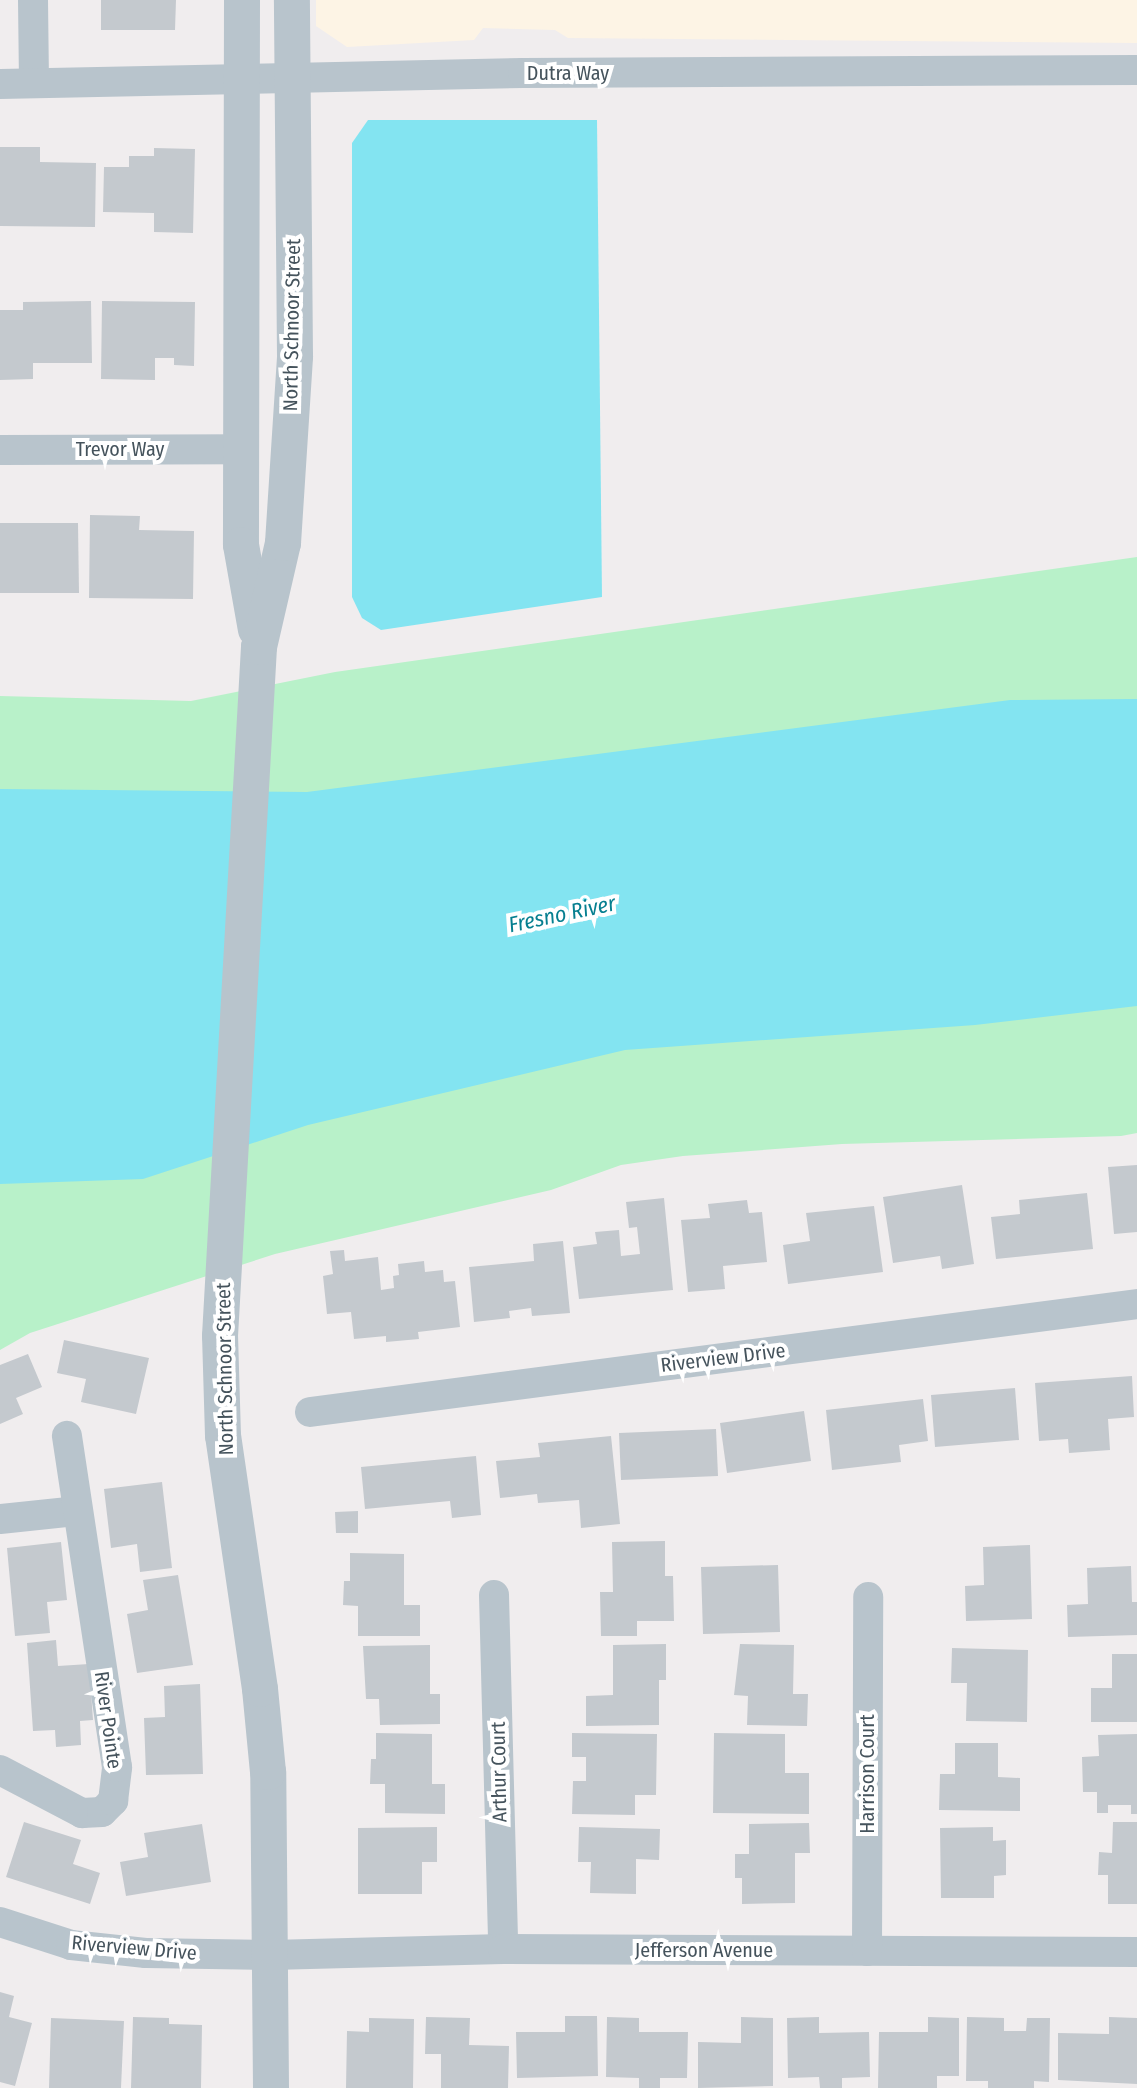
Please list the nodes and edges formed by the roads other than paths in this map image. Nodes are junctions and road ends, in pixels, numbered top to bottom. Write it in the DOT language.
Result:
graph roads {
  1 [pos="33,0"];
  2 [pos="242,0"];
  3 [pos="292,0"];
  4 [pos="1137,70"];
  5 [pos="242,80"];
  6 [pos="295,80"];
  7 [pos="34,83"];
  8 [pos="0,84"];
  9 [pos="240,449"];
  10 [pos="0,450"];
  11 [pos="259,647"];
  12 [pos="1137,1304"];
  13 [pos="310,1412"];
  14 [pos="67,1436"];
  15 [pos="76,1511"];
  16 [pos="0,1519"];
  17 [pos="494,1595"];
  18 [pos="868,1597"];
  19 [pos="0,1770"];
  20 [pos="0,1922"];
  21 [pos="503,1949"];
  22 [pos="867,1951"];
  23 [pos="1137,1952"];
  24 [pos="271,1955"];
  25 [pos="271,2088"];
  1 -- 7 [label="street"];
  2 -- 5 [label="street, North Schnoor Street"];
  3 -- 6 [label="street, North Schnoor Street"];
  4 -- 6 [label="street, Dutra Way"];
  5 -- 6 [label="street, Dutra Way"];
  5 -- 7 [label="street, Dutra Way"];
  5 -- 9 [label="street, North Schnoor Street"];
  6 -- 11 [label="street, North Schnoor Street"];
  7 -- 8 [label="street, Dutra Way"];
  9 -- 10 [label="street, Trevor Way"];
  9 -- 11 [label="street, North Schnoor Street"];
  11 -- 24 [label="street, North Schnoor Street"];
  12 -- 13 [label="street, Riverview Drive"];
  14 -- 15 [label="street, River Pointe"];
  15 -- 16 [label="street"];
  15 -- 19 [label="street, River Pointe"];
  17 -- 21 [label="street, Arthur Court"];
  18 -- 22 [label="street, Harrison Court"];
  20 -- 24 [label="street, Riverview Drive"];
  21 -- 22 [label="street, Jefferson Avenue"];
  21 -- 24 [label="street, Jefferson Avenue"];
  22 -- 23 [label="street, Jefferson Avenue"];
  24 -- 25 [label="street, North Schnoor Street"];
}
